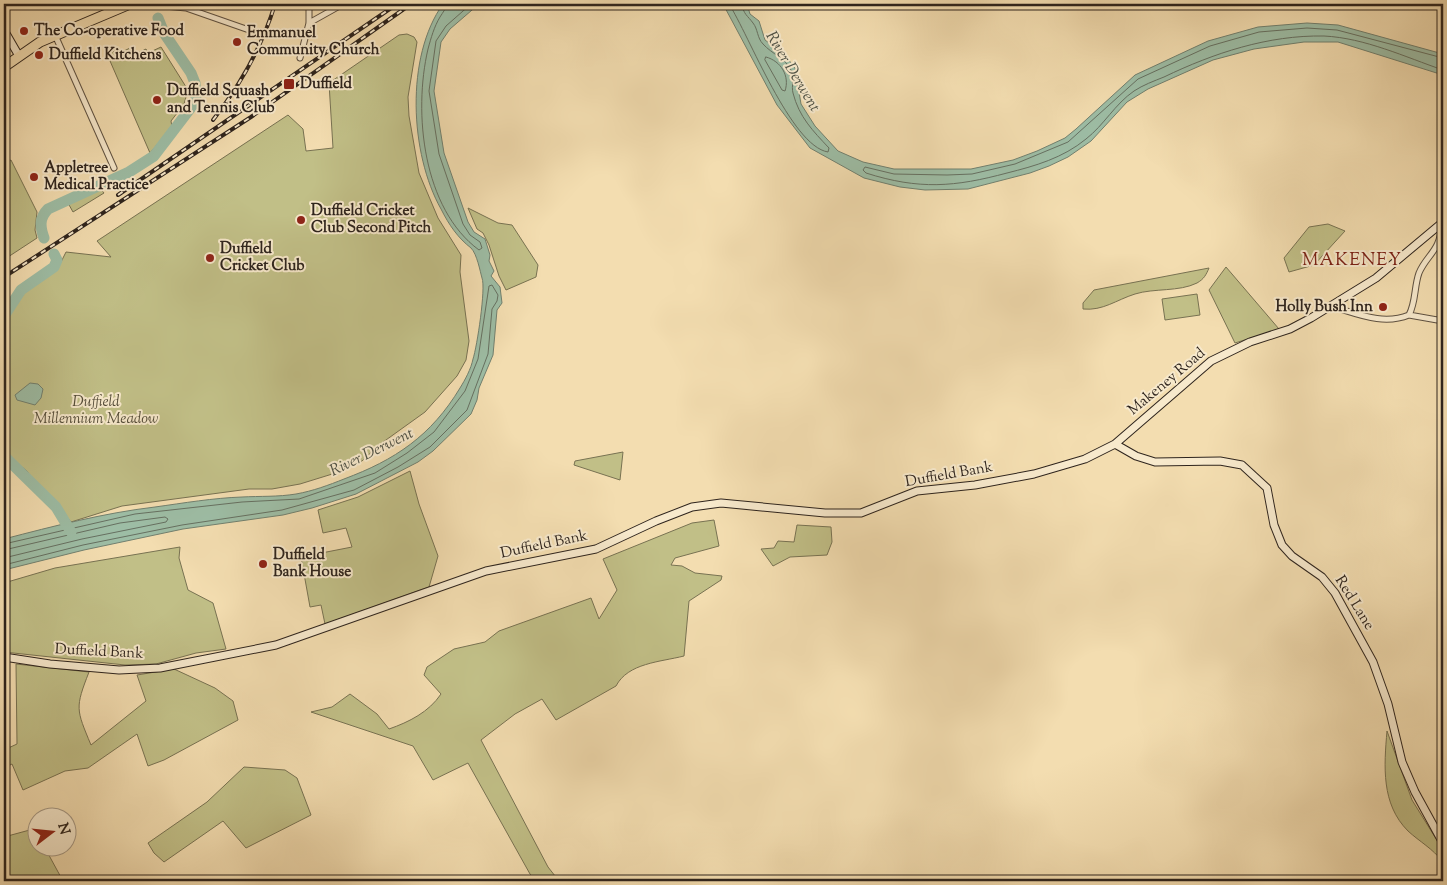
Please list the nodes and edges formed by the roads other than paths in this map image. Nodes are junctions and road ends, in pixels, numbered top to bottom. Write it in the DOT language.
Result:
graph roads {
  1 [pos="130,4"];
  2 [pos="143,4"];
  3 [pos="309,4"];
  4 [pos="343,4"];
  5 [pos="310,23"];
  6 [pos="4,30"];
  7 [pos="249,30"];
  8 [pos="55,35"];
  9 [pos="19,56"];
  10 [pos="300,58"];
  11 [pos="4,67"];
  12 [pos="114,168"];
  13 [pos="1442,224"];
  14 [pos="1330,306"];
  15 [pos="1409,315"];
  16 [pos="1443,321"];
  17 [pos="1115,444"];
  18 [pos="4,657"];
  19 [pos="1443,843"];
  1 -- 8 [label="highway"];
  2 -- 7 [label="street"];
  3 -- 5 [label="street"];
  4 -- 5 [label="street"];
  5 -- 10 [label="street"];
  6 -- 9 [label="street"];
  8 -- 9 [label="highway"];
  8 -- 12 [label="street"];
  9 -- 11 [label="highway"];
  13 -- 14 [label="street, Makeney Road"];
  13 -- 15 [label="street"];
  14 -- 15 [label="street"];
  14 -- 17 [label="street, Makeney Road"];
  15 -- 16 [label="street"];
  17 -- 18 [label="street, Duffield Bank"];
  17 -- 19 [label="street, Red Lane"];
}
